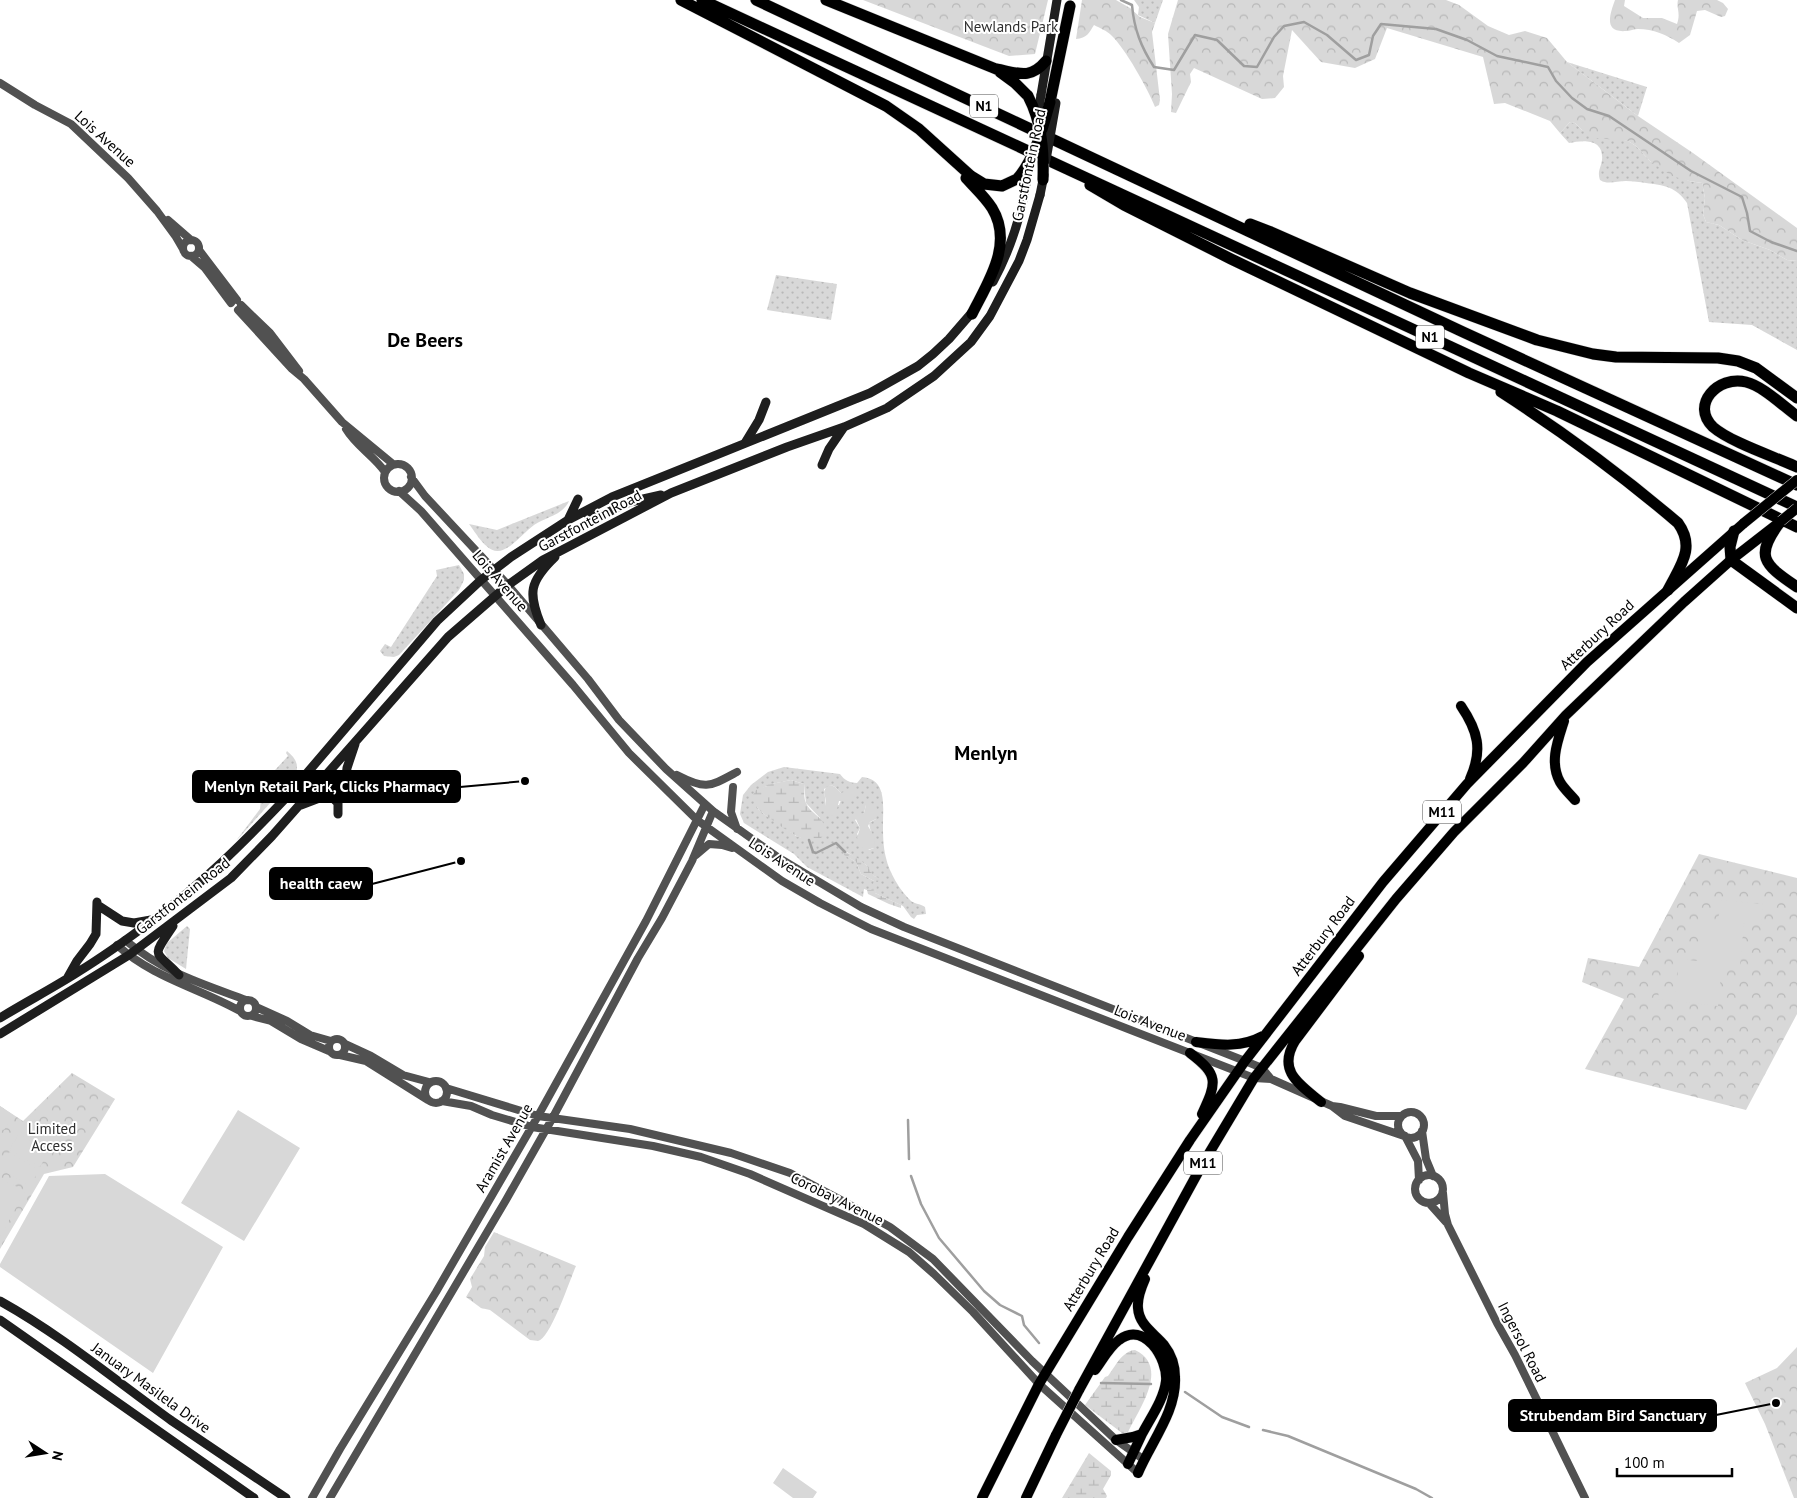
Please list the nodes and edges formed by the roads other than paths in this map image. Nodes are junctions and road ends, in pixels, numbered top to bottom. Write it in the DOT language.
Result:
graph roads {
  1 [pos="680,0"];
  2 [pos="702,0"];
  3 [pos="756,0"];
  4 [pos="826,0"];
  5 [pos="1057,0"];
  6 [pos="1070,3"];
  7 [pos="1046,62"];
  8 [pos="996,69"];
  9 [pos="0,83"];
  10 [pos="1049,100"];
  11 [pos="1038,117"];
  12 [pos="1041,133"];
  13 [pos="936,144"];
  14 [pos="1030,159"];
  15 [pos="1063,166"];
  16 [pos="1043,180"];
  17 [pos="157,211"];
  18 [pos="1212,214"];
  19 [pos="191,240"];
  20 [pos="183,249"];
  21 [pos="199,250"];
  22 [pos="191,256"];
  23 [pos="237,304"];
  24 [pos="972,314"];
  25 [pos="1469,373"];
  26 [pos="1797,398"];
  27 [pos="766,402"];
  28 [pos="1797,416"];
  29 [pos="844,427"];
  30 [pos="362,443"];
  31 [pos="744,443"];
  32 [pos="393,464"];
  33 [pos="822,465"];
  34 [pos="1797,467"];
  35 [pos="385,472"];
  36 [pos="411,477"];
  37 [pos="1797,480"];
  38 [pos="1797,485"];
  39 [pos="399,491"];
  40 [pos="671,493"];
  41 [pos="578,499"];
  42 [pos="1797,507"];
  43 [pos="584,512"];
  44 [pos="568,520"];
  45 [pos="1781,521"];
  46 [pos="1797,527"];
  47 [pos="1734,531"];
  48 [pos="1764,539"];
  49 [pos="566,547"];
  50 [pos="1732,560"];
  51 [pos="494,570"];
  52 [pos="481,580"];
  53 [pos="508,585"];
  54 [pos="1797,587"];
  55 [pos="1668,590"];
  56 [pos="495,597"];
  57 [pos="1797,608"];
  58 [pos="542,626"];
  59 [pos="1461,706"];
  60 [pos="1566,715"];
  61 [pos="357,740"];
  62 [pos="666,770"];
  63 [pos="736,772"];
  64 [pos="1467,784"];
  65 [pos="345,786"];
  66 [pos="732,787"];
  67 [pos="1575,800"];
  68 [pos="705,804"];
  69 [pos="298,807"];
  70 [pos="713,811"];
  71 [pos="338,814"];
  72 [pos="697,820"];
  73 [pos="705,826"];
  74 [pos="737,829"];
  75 [pos="739,850"];
  76 [pos="692,861"];
  77 [pos="154,920"];
  78 [pos="178,920"];
  79 [pos="1373,929"];
  80 [pos="121,942"];
  81 [pos="137,949"];
  82 [pos="129,955"];
  83 [pos="179,975"];
  84 [pos="68,978"];
  85 [pos="1077,995"];
  86 [pos="246,1000"];
  87 [pos="256,1007"];
  88 [pos="1072,1007"];
  89 [pos="240,1011"];
  90 [pos="252,1016"];
  91 [pos="0,1018"];
  92 [pos="0,1034"];
  93 [pos="1266,1034"];
  94 [pos="331,1041"];
  95 [pos="1196,1042"];
  96 [pos="345,1044"];
  97 [pos="329,1051"];
  98 [pos="1190,1053"];
  99 [pos="340,1055"];
  100 [pos="1245,1061"];
  101 [pos="1262,1068"];
  102 [pos="1238,1072"];
  103 [pos="1254,1078"];
  104 [pos="1271,1079"];
  105 [pos="429,1082"];
  106 [pos="446,1088"];
  107 [pos="428,1100"];
  108 [pos="442,1101"];
  109 [pos="1321,1102"];
  110 [pos="1332,1106"];
  111 [pos="538,1116"];
  112 [pos="1401,1116"];
  113 [pos="552,1119"];
  114 [pos="532,1127"];
  115 [pos="546,1129"];
  116 [pos="1422,1130"];
  117 [pos="1405,1136"];
  118 [pos="1190,1140"];
  119 [pos="1433,1176"];
  120 [pos="1418,1180"];
  121 [pos="1443,1193"];
  122 [pos="1429,1204"];
  123 [pos="1448,1225"];
  124 [pos="1155,1249"];
  125 [pos="0,1300"];
  126 [pos="0,1320"];
  127 [pos="0,1326"];
  128 [pos="14,1329"];
  129 [pos="1045,1373"];
  130 [pos="1039,1384"];
  131 [pos="1079,1390"];
  132 [pos="1142,1434"];
  133 [pos="1116,1440"];
  134 [pos="1134,1452"];
  135 [pos="1143,1459"];
  136 [pos="1128,1464"];
  137 [pos="1138,1473"];
  138 [pos="254,1498"];
  139 [pos="286,1498"];
  140 [pos="312,1498"];
  141 [pos="330,1498"];
  142 [pos="982,1498"];
  143 [pos="1026,1498"];
  144 [pos="1585,1498"];
  1 -- 13 [label="highway"];
  2 -- 15 [label="highway, N1"];
  3 -- 18 [label="highway, N1"];
  4 -- 8 [label="highway"];
  5 -- 7 [label="main road, Garstfontein Road"];
  6 -- 10 [label="highway"];
  7 -- 8 [label="highway"];
  7 -- 10 [label="main road, Garstfontein Road"];
  8 -- 11 [label="highway, bridge"];
  9 -- 17 [label="street, Lois Avenue"];
  10 -- 11 [label="main road, Garstfontein Road, bridge"];
  10 -- 12 [label="highway, bridge"];
  10 -- 16 [label="main road, Garstfontein Road, bridge"];
  11 -- 12 [label="highway, bridge"];
  11 -- 14 [label="main road, Garstfontein Road, bridge"];
  12 -- 14 [label="highway, bridge"];
  12 -- 16 [label="highway, bridge"];
  13 -- 14 [label="highway, bridge"];
  13 -- 24 [label="highway"];
  14 -- 24 [label="main road, Garstfontein Road, bridge"];
  15 -- 25 [label="highway"];
  15 -- 42 [label="highway, N1"];
  16 -- 29 [label="main road, Garstfontein Road, bridge"];
  17 -- 19 [label="street, Lois Avenue"];
  17 -- 20 [label="street, Lois Avenue"];
  18 -- 26 [label="highway"];
  18 -- 38 [label="highway, N1"];
  19 -- 20 [label="street"];
  19 -- 21 [label="street"];
  20 -- 22 [label="street"];
  21 -- 22 [label="street"];
  21 -- 23 [label="street"];
  22 -- 23 [label="street"];
  23 -- 30 [label="street"];
  24 -- 31 [label="main road, Garstfontein Road"];
  25 -- 46 [label="highway"];
  25 -- 55 [label="highway"];
  27 -- 31 [label="main road"];
  28 -- 34 [label="highway"];
  29 -- 33 [label="main road"];
  29 -- 40 [label="main road, Garstfontein Road"];
  30 -- 32 [label="street"];
  30 -- 35 [label="street"];
  31 -- 43 [label="main road, Garstfontein Road"];
  32 -- 35 [label="street"];
  32 -- 36 [label="street"];
  35 -- 39 [label="street"];
  36 -- 39 [label="street"];
  36 -- 51 [label="street, Lois Avenue"];
  37 -- 47 [label="main road, Atterbury Road / M11, bridge"];
  39 -- 52 [label="street, Lois Avenue"];
  40 -- 43 [label="main road"];
  40 -- 49 [label="main road, Garstfontein Road"];
  41 -- 44 [label="main road"];
  42 -- 45 [label="main road, bridge"];
  43 -- 44 [label="main road, Garstfontein Road"];
  44 -- 51 [label="main road, Garstfontein Road"];
  45 -- 48 [label="highway"];
  47 -- 50 [label="highway"];
  47 -- 55 [label="main road, Atterbury Road / M11"];
  48 -- 50 [label="main road, M11"];
  48 -- 54 [label="highway"];
  49 -- 53 [label="main road, Garstfontein Road"];
  49 -- 58 [label="main road"];
  50 -- 57 [label="highway"];
  50 -- 60 [label="main road, M11"];
  51 -- 52 [label="main road, Garstfontein Road"];
  51 -- 53 [label="street, Lois Avenue"];
  52 -- 56 [label="street, Lois Avenue"];
  52 -- 77 [label="main road, Garstfontein Road"];
  53 -- 56 [label="main road, Garstfontein Road"];
  53 -- 58 [label="street, Lois Avenue"];
  55 -- 64 [label="main road, Atterbury Road / M11"];
  56 -- 61 [label="main road, Garstfontein Road"];
  56 -- 72 [label="street, Lois Avenue"];
  58 -- 62 [label="street, Lois Avenue"];
  59 -- 64 [label="main road"];
  60 -- 67 [label="main road"];
  60 -- 79 [label="main road, M11"];
  61 -- 65 [label="main road"];
  61 -- 69 [label="main road, Garstfontein Road"];
  62 -- 63 [label="street"];
  62 -- 68 [label="street, Lois Avenue"];
  64 -- 93 [label="main road, Atterbury Road / M11"];
  66 -- 74 [label="street"];
  68 -- 70 [label="street, Lois Avenue"];
  68 -- 72 [label="street, Aramist Avenue"];
  69 -- 71 [label="main road"];
  69 -- 78 [label="main road, Garstfontein Road"];
  70 -- 73 [label="street, Aramist Avenue"];
  70 -- 74 [label="street, Lois Avenue"];
  72 -- 73 [label="street, Lois Avenue"];
  72 -- 111 [label="street, Aramist Avenue"];
  73 -- 75 [label="street, Lois Avenue"];
  73 -- 76 [label="street, Aramist Avenue"];
  74 -- 85 [label="street, Lois Avenue"];
  75 -- 76 [label="street"];
  75 -- 88 [label="street, Lois Avenue"];
  76 -- 113 [label="street, Aramist Avenue"];
  77 -- 80 [label="main road, Garstfontein Road"];
  77 -- 84 [label="main road"];
  78 -- 81 [label="main road, Garstfontein Road"];
  78 -- 83 [label="main road"];
  79 -- 101 [label="main road, M11"];
  79 -- 109 [label="main road"];
  80 -- 81 [label="street, Corobay Avenue"];
  80 -- 82 [label="street, Corobay Avenue"];
  80 -- 84 [label="main road, Garstfontein Road"];
  81 -- 82 [label="main road, Garstfontein Road"];
  81 -- 83 [label="street, Corobay Avenue"];
  82 -- 89 [label="street, Corobay Avenue"];
  82 -- 92 [label="main road, Garstfontein Road"];
  83 -- 86 [label="street, Corobay Avenue"];
  84 -- 91 [label="main road, Garstfontein Road"];
  85 -- 88 [label="street"];
  85 -- 95 [label="street, Lois Avenue"];
  86 -- 87 [label="street, Corobay Avenue"];
  86 -- 89 [label="street"];
  87 -- 90 [label="street"];
  87 -- 94 [label="street, Corobay Avenue"];
  88 -- 98 [label="street, Lois Avenue"];
  89 -- 90 [label="street, Corobay Avenue"];
  90 -- 97 [label="street, Corobay Avenue"];
  93 -- 95 [label="main road"];
  93 -- 100 [label="main road, Atterbury Road / M11"];
  94 -- 96 [label="street, Corobay Avenue"];
  94 -- 97 [label="street"];
  95 -- 100 [label="street, Lois Avenue"];
  96 -- 99 [label="street"];
  96 -- 105 [label="street, Corobay Avenue"];
  97 -- 99 [label="street, Corobay Avenue"];
  98 -- 102 [label="street, Lois Avenue"];
  98 -- 118 [label="main road"];
  99 -- 107 [label="street, Corobay Avenue"];
  100 -- 101 [label="street, Lois Avenue"];
  100 -- 102 [label="main road, Atterbury Road / M11"];
  101 -- 103 [label="main road, M11"];
  101 -- 104 [label="street, Lois Avenue"];
  102 -- 103 [label="street, Lois Avenue"];
  102 -- 118 [label="main road, Atterbury Road / M11"];
  103 -- 104 [label="street, Lois Avenue"];
  103 -- 124 [label="main road, M11"];
  104 -- 109 [label="street, Lois Avenue"];
  105 -- 106 [label="street, Corobay Avenue"];
  105 -- 107 [label="street"];
  106 -- 108 [label="street"];
  106 -- 111 [label="street, Corobay Avenue"];
  107 -- 108 [label="street, Corobay Avenue"];
  108 -- 114 [label="street, Corobay Avenue"];
  109 -- 110 [label="street, Lois Avenue"];
  110 -- 112 [label="street, Lois Avenue"];
  110 -- 117 [label="street, Lois Avenue"];
  111 -- 113 [label="street, Corobay Avenue"];
  111 -- 114 [label="street, Aramist Avenue"];
  112 -- 116 [label="street, Ingersol Road"];
  112 -- 117 [label="street, Ingersol Road"];
  113 -- 115 [label="street, Aramist Avenue"];
  113 -- 129 [label="street, Corobay Avenue"];
  114 -- 115 [label="street, Corobay Avenue"];
  114 -- 140 [label="street, Aramist Avenue"];
  115 -- 130 [label="street, Corobay Avenue"];
  115 -- 141 [label="street, Aramist Avenue"];
  116 -- 117 [label="street"];
  116 -- 119 [label="street, Ingersol Road"];
  117 -- 120 [label="street, Ingersol Road"];
  118 -- 129 [label="main road, Atterbury Road / M11"];
  119 -- 120 [label="street"];
  119 -- 121 [label="street, Ingersol Road"];
  120 -- 122 [label="street, Ingersol Road"];
  121 -- 122 [label="street"];
  121 -- 123 [label="street, Ingersol Road"];
  122 -- 123 [label="street, Ingersol Road"];
  123 -- 144 [label="street, Ingersol Road"];
  124 -- 131 [label="main road, M11"];
  124 -- 135 [label="main road"];
  125 -- 139 [label="main road, January Masilela Drive"];
  126 -- 128 [label="main road, January Masilela Drive"];
  127 -- 128 [label="main road"];
  128 -- 138 [label="main road, January Masilela Drive"];
  129 -- 130 [label="main road, Atterbury Road / M11"];
  129 -- 133 [label="street, Corobay Avenue"];
  130 -- 136 [label="street, Corobay Avenue"];
  130 -- 142 [label="main road, Atterbury Road / M11"];
  131 -- 132 [label="main road"];
  131 -- 143 [label="main road, M11, bridge"];
  132 -- 133 [label="main road"];
  132 -- 134 [label="main road"];
  133 -- 134 [label="street, Corobay Avenue"];
  134 -- 135 [label="street, Corobay Avenue"];
  134 -- 136 [label="main road"];
  135 -- 137 [label="main road"];
  136 -- 137 [label="street, Corobay Avenue"];
}
